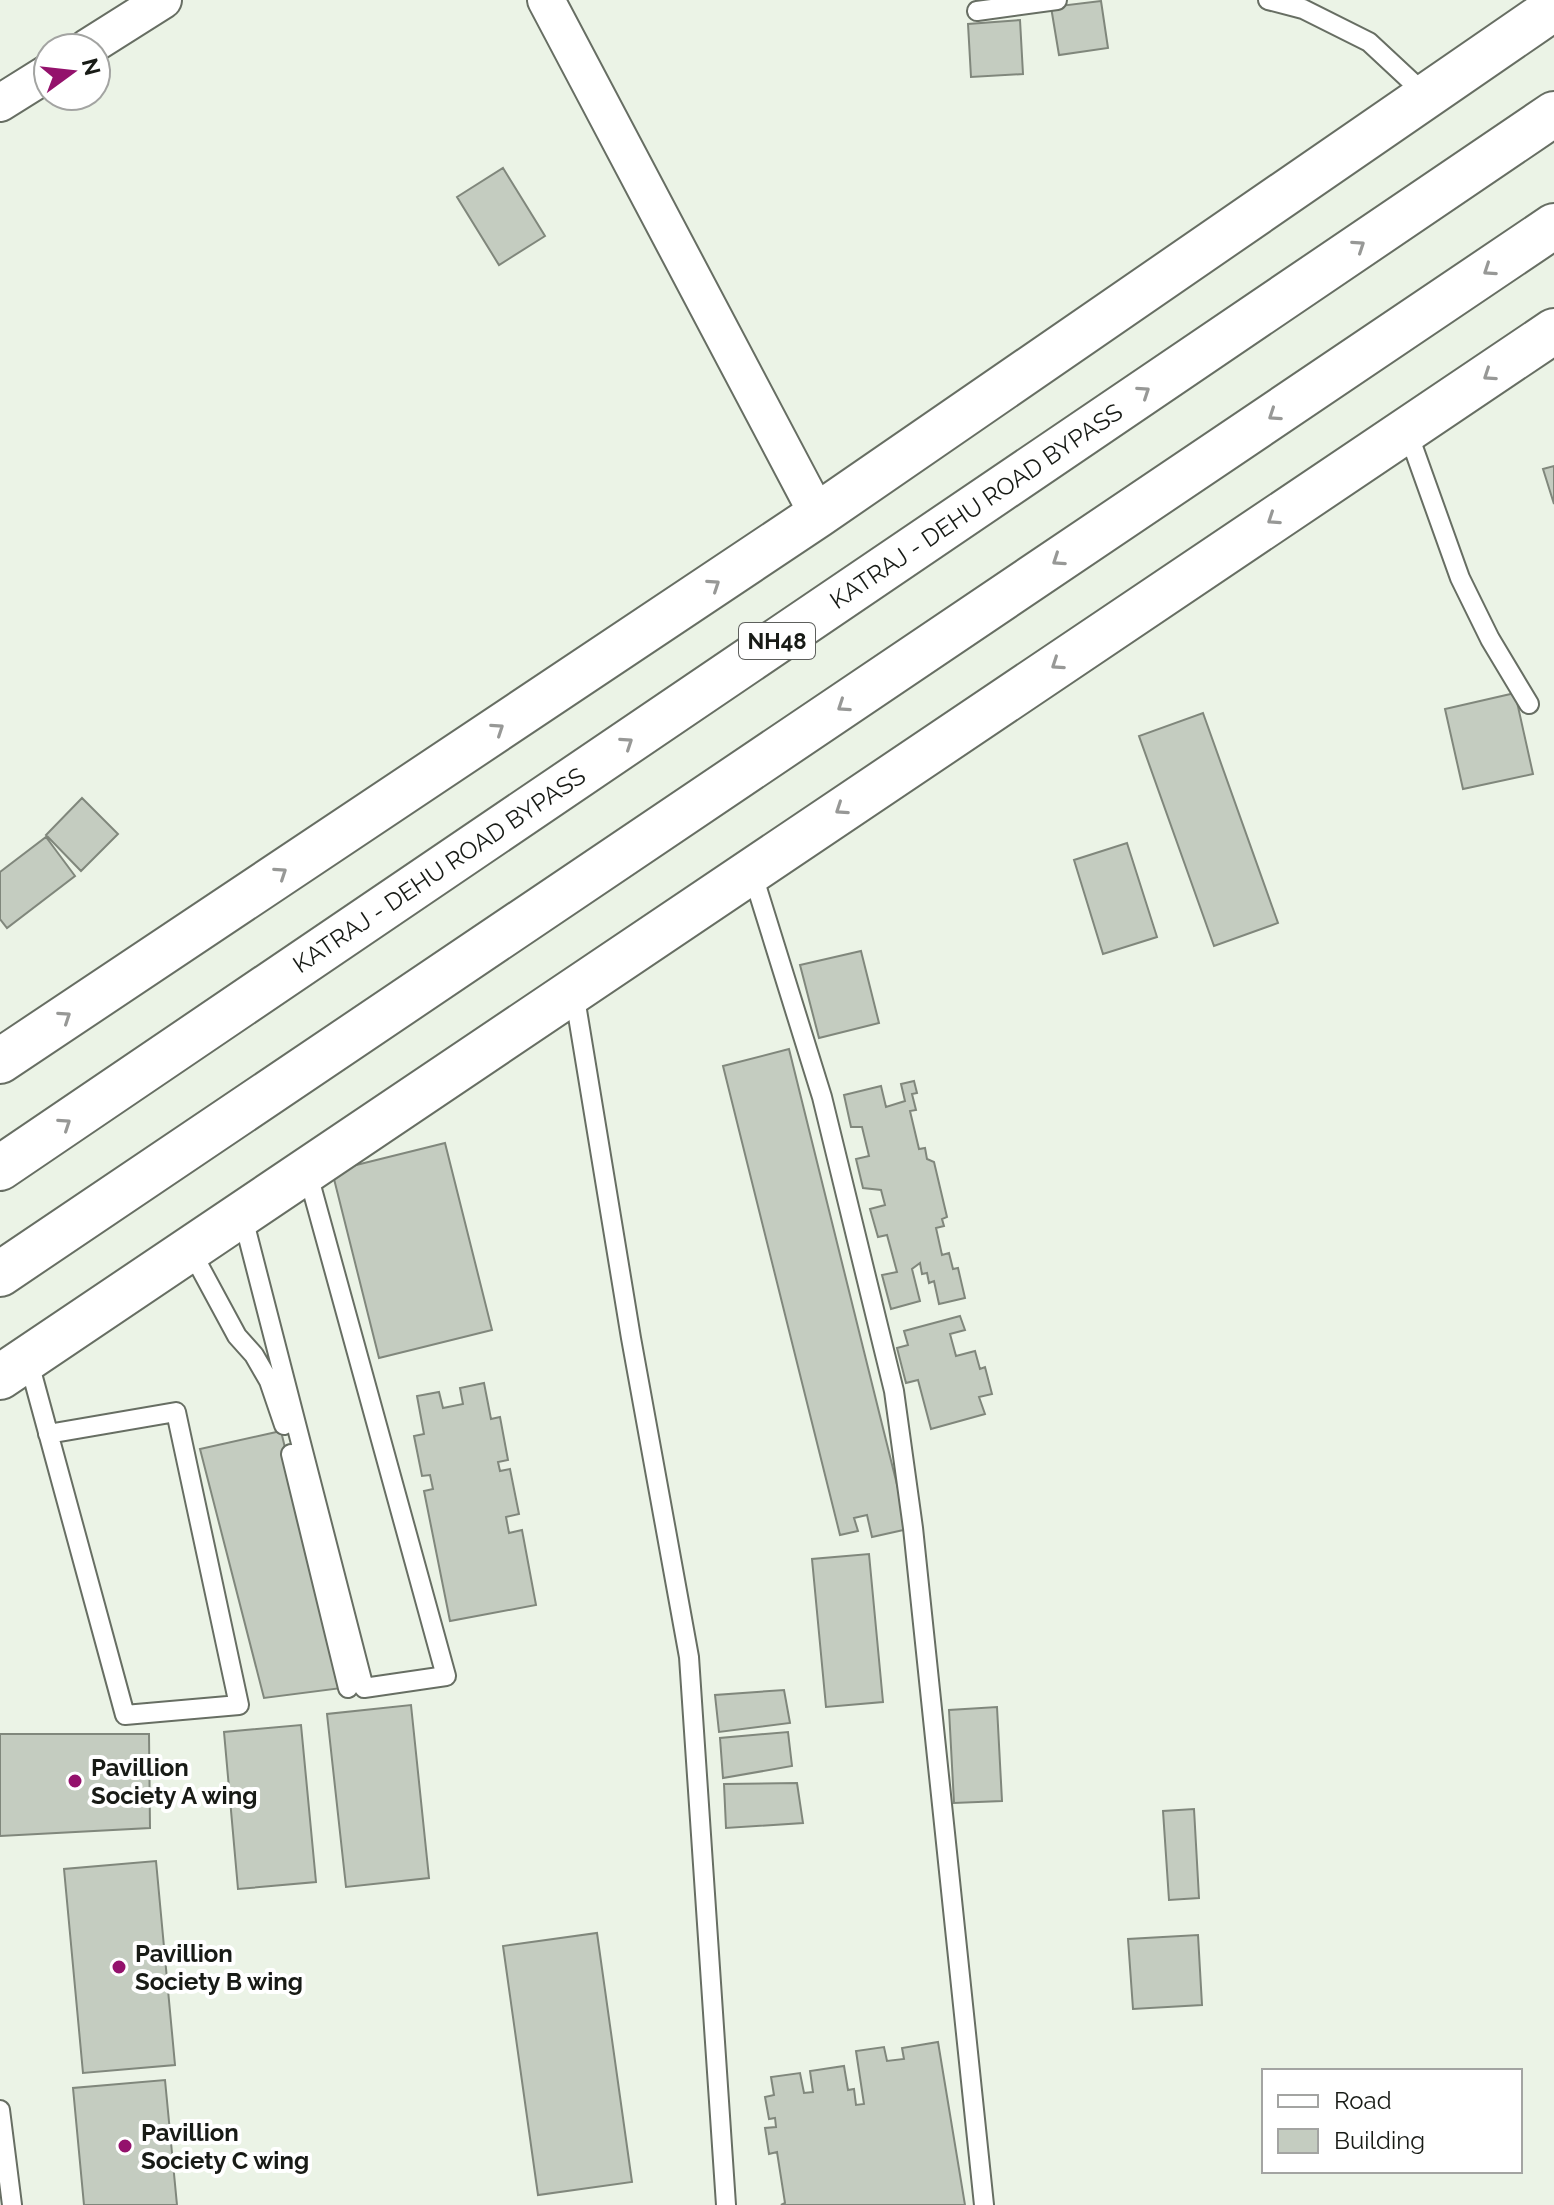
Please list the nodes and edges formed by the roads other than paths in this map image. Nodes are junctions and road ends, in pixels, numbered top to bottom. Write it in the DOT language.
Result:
graph roads {
  1 [pos="163,0"];
  2 [pos="546,0"];
  3 [pos="1057,0"];
  4 [pos="1268,0"];
  5 [pos="1554,8"];
  6 [pos="977,11"];
  7 [pos="112,32"];
  8 [pos="32,83"];
  9 [pos="1427,96"];
  10 [pos="0,103"];
  11 [pos="1554,114"];
  12 [pos="1554,226"];
  13 [pos="1554,331"];
  14 [pos="1407,430"];
  15 [pos="818,515"];
  16 [pos="1529,704"];
  17 [pos="751,869"];
  18 [pos="573,989"];
  19 [pos="0,1061"];
  20 [pos="0,1168"];
  21 [pos="307,1170"];
  22 [pos="242,1214"];
  23 [pos="190,1249"];
  24 [pos="0,1274"];
  25 [pos="14,1368"];
  26 [pos="48,1434"];
  27 [pos="348,1688"];
  28 [pos="0,2110"];
  29 [pos="12,2205"];
  30 [pos="726,2205"];
  31 [pos="984,2205"];
  1 -- 7 [label="street"];
  2 -- 15 [label="street"];
  3 -- 6 [label="lane"];
  4 -- 9 [label="lane"];
  5 -- 9 [label="main road"];
  8 -- 10 [label="street"];
  9 -- 15 [label="main road"];
  20 -- 11 [label="main road, KATRAJ - DEHU ROAD BYPASS / NH48, one-way"];
  12 -- 24 [label="main road, one-way"];
  13 -- 14 [label="main road, one-way"];
  14 -- 16 [label="lane"];
  14 -- 17 [label="main road, one-way"];
  19 -- 15 [label="main road, one-way"];
  17 -- 18 [label="main road"];
  17 -- 31 [label="lane"];
  18 -- 21 [label="main road"];
  18 -- 30 [label="lane"];
  21 -- 22 [label="main road"];
  21 -- 22 [label="lane"];
  22 -- 23 [label="main road"];
  23 -- 25 [label="main road"];
  23 -- 27 [label="lane"];
  25 -- 26 [label="lane"];
  26 -- 26 [label="lane"];
  28 -- 29 [label="lane"];
}
